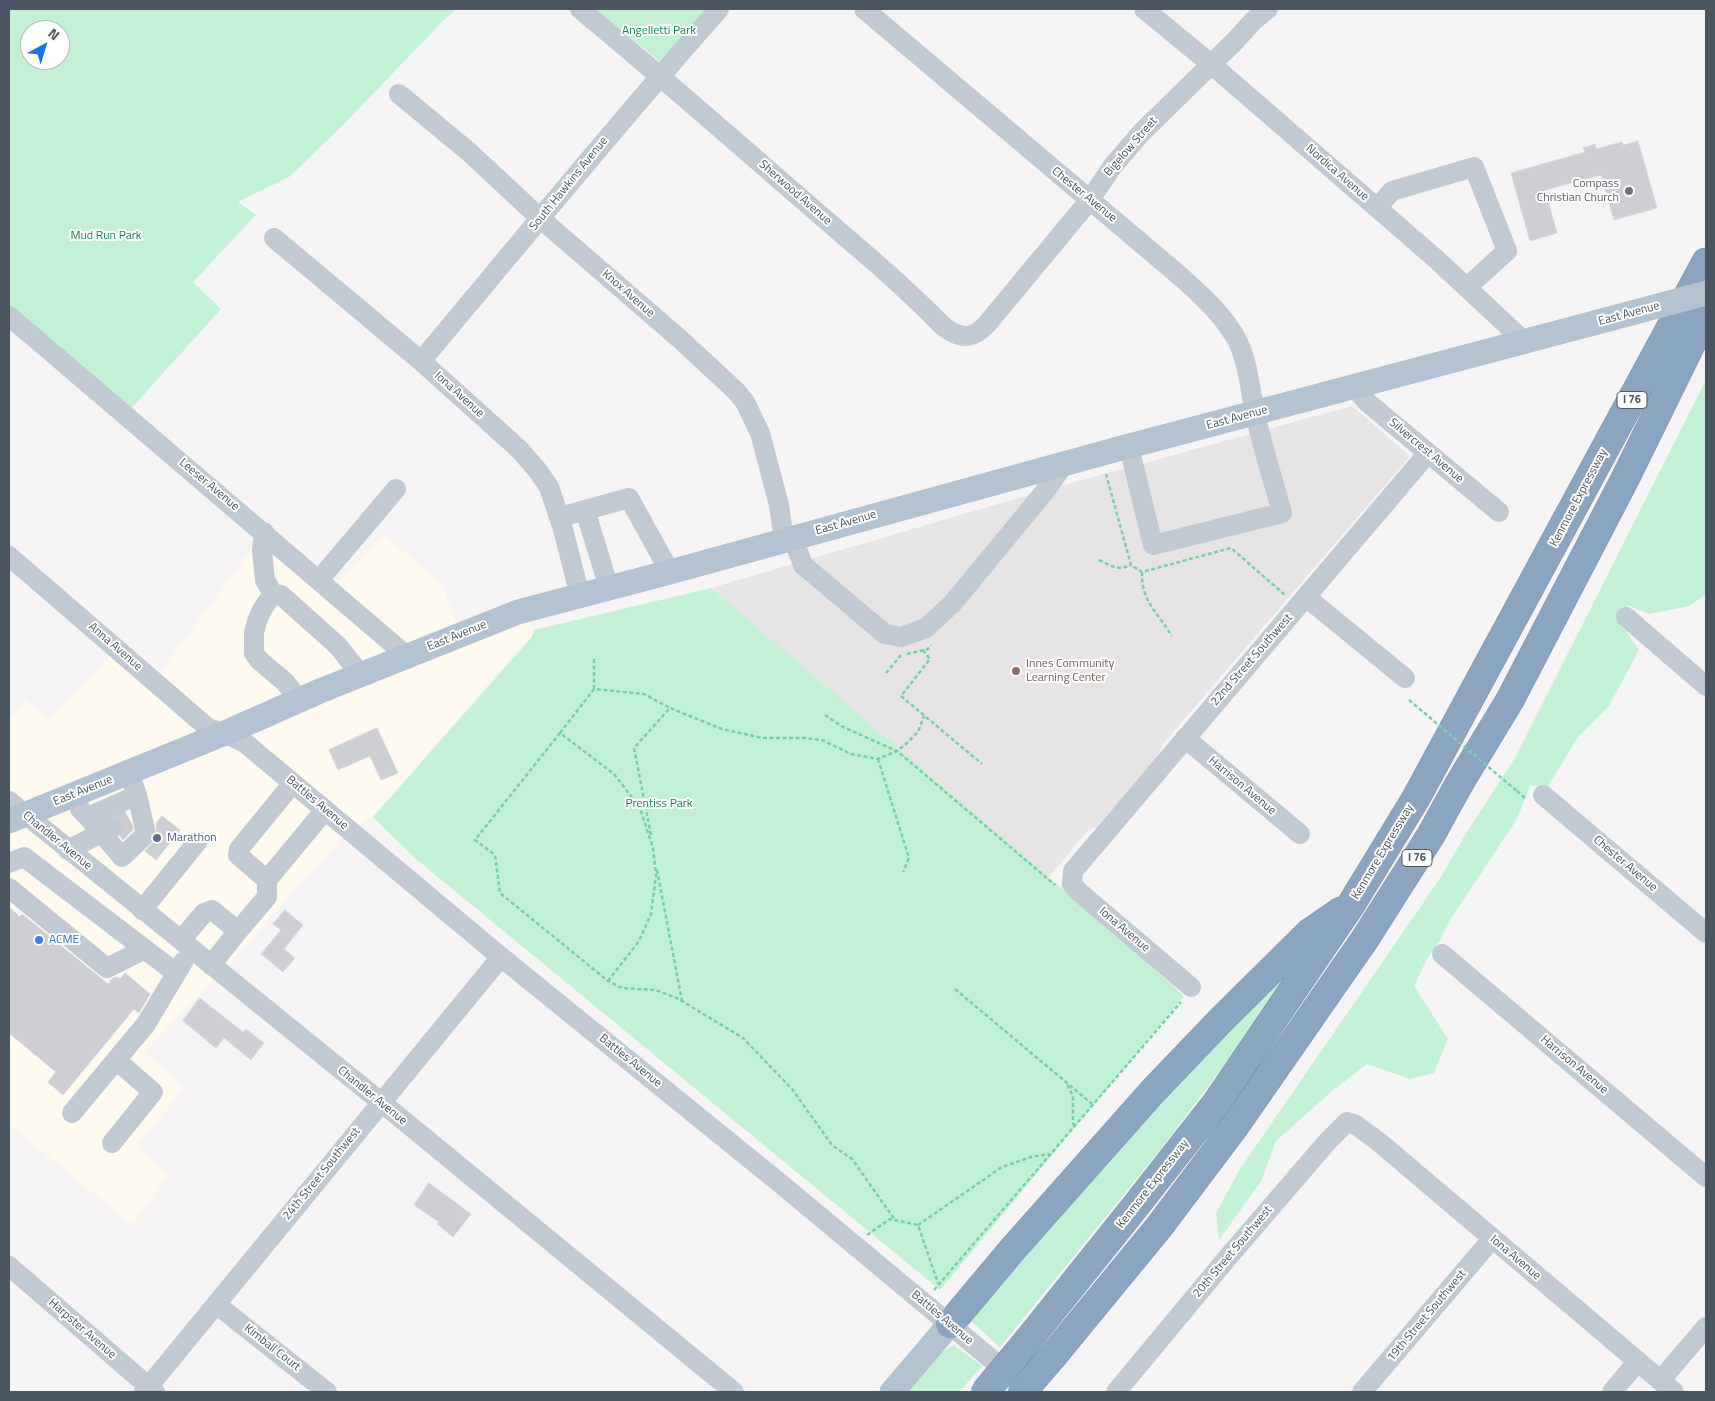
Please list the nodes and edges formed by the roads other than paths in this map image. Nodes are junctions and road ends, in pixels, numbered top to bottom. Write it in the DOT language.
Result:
graph roads {
  1 [pos="580,9"];
  2 [pos="719,9"];
  3 [pos="864,9"];
  4 [pos="1144,9"];
  5 [pos="1268,9"];
  6 [pos="1211,64"];
  7 [pos="660,75"];
  8 [pos="399,94"];
  9 [pos="1090,201"];
  10 [pos="1377,208"];
  11 [pos="541,219"];
  12 [pos="274,238"];
  13 [pos="1706,262"];
  14 [pos="1467,287"];
  15 [pos="1706,293"];
  16 [pos="1008,298"];
  17 [pos="1706,314"];
  18 [pos="9,316"];
  19 [pos="1525,342"];
  20 [pos="420,361"];
  21 [pos="1354,387"];
  22 [pos="1255,413"];
  23 [pos="1129,447"];
  24 [pos="1428,453"];
  25 [pos="1064,464"];
  26 [pos="396,489"];
  27 [pos="584,510"];
  28 [pos="1499,512"];
  29 [pos="560,517"];
  30 [pos="264,532"];
  31 [pos="788,539"];
  32 [pos="9,556"];
  33 [pos="670,572"];
  34 [pos="319,580"];
  35 [pos="609,588"];
  36 [pos="274,594"];
  37 [pos="580,596"];
  38 [pos="1306,596"];
  39 [pos="1626,617"];
  40 [pos="407,656"];
  41 [pos="361,675"];
  42 [pos="1706,686"];
  43 [pos="1405,687"];
  44 [pos="300,700"];
  45 [pos="225,733"];
  46 [pos="1185,738"];
  47 [pos="129,772"];
  48 [pos="293,783"];
  49 [pos="1543,795"];
  50 [pos="68,797"];
  51 [pos="325,810"];
  52 [pos="14,812"];
  53 [pos="88,817"];
  54 [pos="125,818"];
  55 [pos="1300,834"];
  56 [pos="198,842"];
  57 [pos="68,850"];
  58 [pos="122,857"];
  59 [pos="9,863"];
  60 [pos="1076,866"];
  61 [pos="99,875"];
  62 [pos="267,880"];
  63 [pos="9,888"];
  64 [pos="1352,904"];
  65 [pos="142,910"];
  66 [pos="238,931"];
  67 [pos="1706,933"];
  68 [pos="186,944"];
  69 [pos="145,949"];
  70 [pos="1442,954"];
  71 [pos="501,957"];
  72 [pos="211,965"];
  73 [pos="176,973"];
  74 [pos="1186,992"];
  75 [pos="116,1060"];
  76 [pos="381,1102"];
  77 [pos="72,1113"];
  78 [pos="1356,1125"];
  79 [pos="112,1143"];
  80 [pos="1706,1177"];
  81 [pos="1492,1239"];
  82 [pos="9,1266"];
  83 [pos="216,1304"];
  84 [pos="950,1324"];
  85 [pos="1706,1327"];
  86 [pos="1638,1361"];
  87 [pos="1667,1386"];
  88 [pos="149,1391"];
  89 [pos="327,1392"];
  90 [pos="734,1392"];
  91 [pos="892,1392"];
  92 [pos="985,1392"];
  93 [pos="1022,1392"];
  94 [pos="1032,1392"];
  95 [pos="1116,1392"];
  96 [pos="1362,1392"];
  97 [pos="1612,1392"];
  1 -- 7 [label="street, Sherwood Avenue"];
  2 -- 7 [label="street, South Hawkins Avenue"];
  3 -- 9 [label="street, Chester Avenue"];
  4 -- 6 [label="street, Nordica Avenue"];
  5 -- 6 [label="street, Bigelow Street"];
  6 -- 9 [label="street, Bigelow Street"];
  6 -- 10 [label="street, Nordica Avenue"];
  7 -- 11 [label="street, South Hawkins Avenue"];
  7 -- 16 [label="street, Sherwood Avenue"];
  8 -- 11 [label="street, Knox Avenue"];
  9 -- 16 [label="street, Bigelow Street"];
  9 -- 22 [label="street, Chester Avenue"];
  10 -- 14 [label="street, Nordica Avenue"];
  10 -- 14 [label="street"];
  11 -- 20 [label="street, South Hawkins Avenue"];
  11 -- 31 [label="street, Knox Avenue"];
  12 -- 20 [label="street, Iona Avenue"];
  13 -- 64 [label="highway, Kenmore Expressway / I 76"];
  14 -- 19 [label="street, Nordica Avenue"];
  15 -- 19 [label="main road, East Avenue, bridge"];
  17 -- 93 [label="highway, I 76, bridge"];
  18 -- 30 [label="street, Leeser Avenue"];
  19 -- 21 [label="main road, East Avenue"];
  20 -- 29 [label="street, Iona Avenue"];
  21 -- 22 [label="main road, East Avenue"];
  21 -- 24 [label="street, Silvercrest Avenue"];
  22 -- 23 [label="main road, East Avenue"];
  22 -- 23 [label="street, Chester Avenue"];
  23 -- 25 [label="main road, East Avenue"];
  24 -- 28 [label="street, Silvercrest Avenue"];
  24 -- 38 [label="street, 22nd Street Southwest"];
  25 -- 31 [label="main road, East Avenue"];
  25 -- 31 [label="street, Knox Avenue"];
  26 -- 34 [label="street"];
  27 -- 29 [label="street"];
  27 -- 33 [label="street"];
  27 -- 35 [label="street"];
  29 -- 37 [label="street, Iona Avenue"];
  30 -- 34 [label="street, Leeser Avenue"];
  30 -- 36 [label="street"];
  31 -- 33 [label="main road, East Avenue"];
  32 -- 45 [label="street, Anna Avenue"];
  33 -- 35 [label="main road, East Avenue"];
  34 -- 40 [label="street, Leeser Avenue"];
  35 -- 37 [label="main road, East Avenue"];
  36 -- 41 [label="street"];
  36 -- 44 [label="street"];
  37 -- 40 [label="main road, East Avenue"];
  38 -- 43 [label="street"];
  38 -- 46 [label="street, 22nd Street Southwest"];
  39 -- 42 [label="street"];
  40 -- 41 [label="main road, East Avenue"];
  41 -- 44 [label="main road, East Avenue"];
  44 -- 45 [label="main road, East Avenue"];
  45 -- 47 [label="main road, East Avenue"];
  45 -- 48 [label="street, Battles Avenue"];
  46 -- 55 [label="street, Harrison Avenue"];
  46 -- 60 [label="street, 22nd Street Southwest"];
  47 -- 50 [label="main road, East Avenue"];
  47 -- 54 [label="street"];
  48 -- 51 [label="street, Battles Avenue"];
  48 -- 62 [label="street"];
  49 -- 67 [label="street, Chester Avenue"];
  50 -- 52 [label="main road, East Avenue"];
  50 -- 53 [label="street"];
  51 -- 62 [label="street"];
  51 -- 71 [label="street, Battles Avenue"];
  52 -- 57 [label="street, Chandler Avenue"];
  53 -- 54 [label="street"];
  53 -- 54 [label="street"];
  54 -- 57 [label="street"];
  54 -- 58 [label="street"];
  54 -- 58 [label="street"];
  56 -- 65 [label="street"];
  57 -- 61 [label="street, Chandler Avenue"];
  58 -- 61 [label="street"];
  59 -- 69 [label="street"];
  60 -- 74 [label="street, Iona Avenue"];
  61 -- 65 [label="street, Chandler Avenue"];
  62 -- 66 [label="street"];
  63 -- 69 [label="street"];
  64 -- 84 [label="highway"];
  64 -- 92 [label="highway, Kenmore Expressway / I 76, bridge"];
  65 -- 68 [label="street, Chandler Avenue"];
  66 -- 68 [label="street"];
  66 -- 72 [label="street"];
  68 -- 72 [label="street, Chandler Avenue"];
  68 -- 73 [label="street"];
  69 -- 73 [label="street"];
  70 -- 80 [label="street, Harrison Avenue"];
  71 -- 76 [label="street, 24th Street Southwest"];
  71 -- 84 [label="street, Battles Avenue"];
  72 -- 76 [label="street, Chandler Avenue"];
  73 -- 75 [label="street"];
  75 -- 77 [label="street"];
  75 -- 79 [label="street"];
  76 -- 83 [label="street, 24th Street Southwest"];
  76 -- 90 [label="street, Chandler Avenue"];
  78 -- 81 [label="street, Iona Avenue"];
  78 -- 95 [label="street, 20th Street Southwest"];
  81 -- 86 [label="street, Iona Avenue"];
  81 -- 96 [label="street, 19th Street Southwest"];
  82 -- 88 [label="street, Harpster Avenue"];
  83 -- 88 [label="street, 24th Street Southwest"];
  83 -- 89 [label="street, Kimball Court"];
  84 -- 91 [label="main road"];
  84 -- 94 [label="street, Battles Avenue"];
  85 -- 87 [label="street"];
  86 -- 87 [label="street, Iona Avenue"];
  86 -- 97 [label="street"];
}
